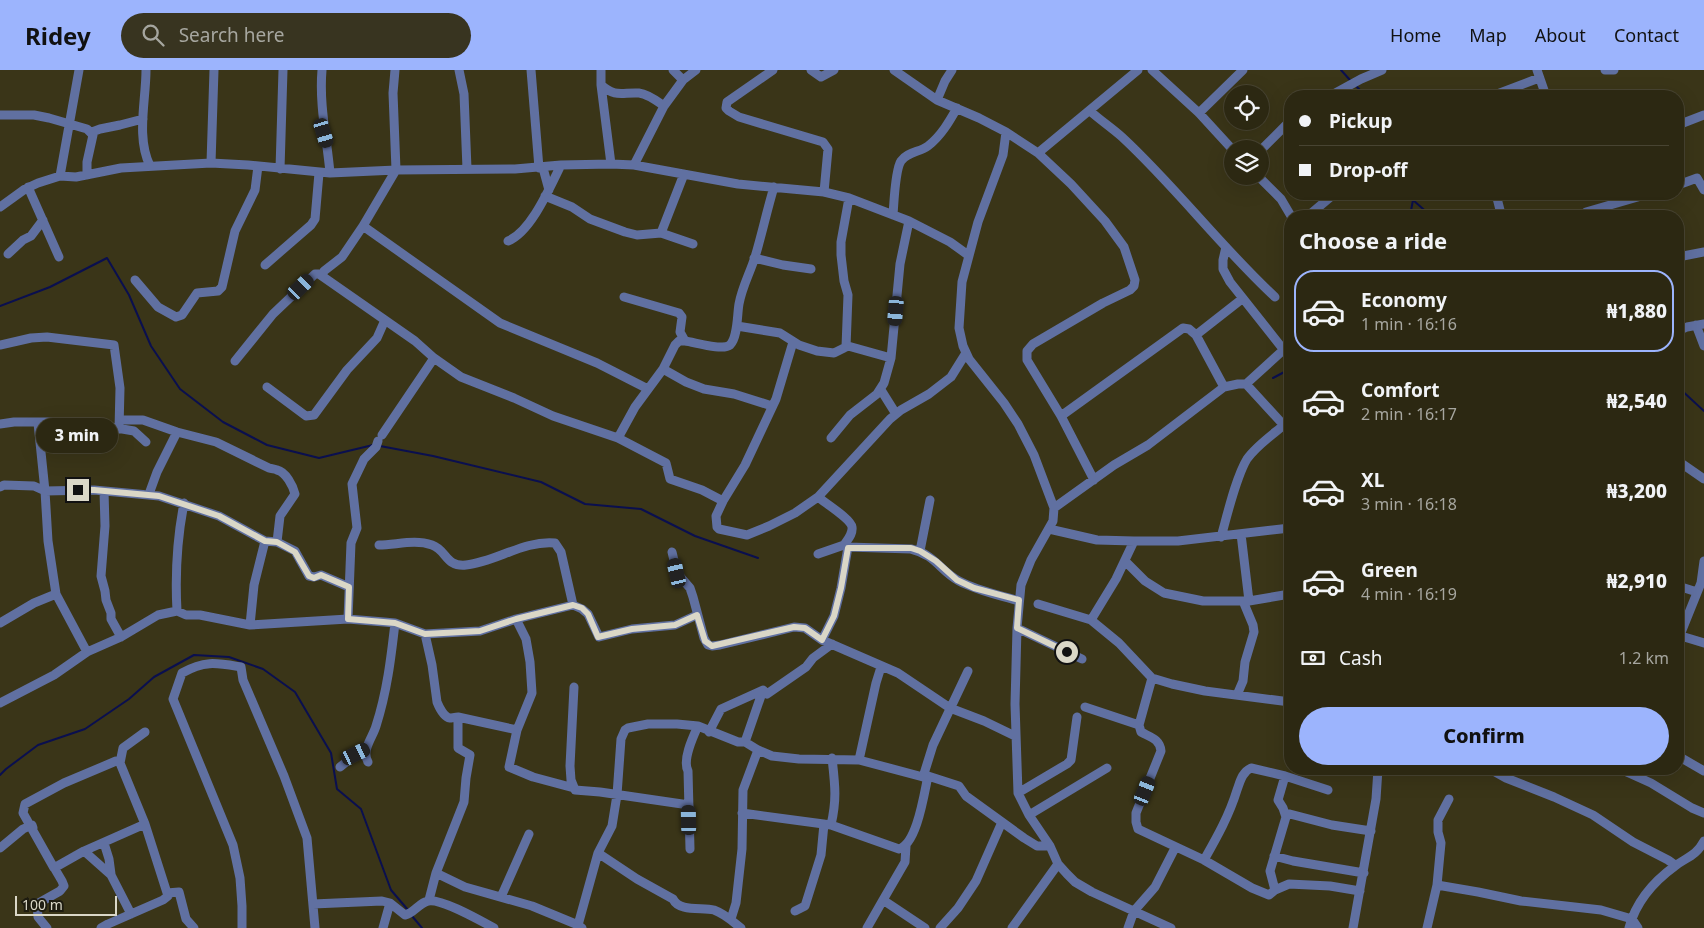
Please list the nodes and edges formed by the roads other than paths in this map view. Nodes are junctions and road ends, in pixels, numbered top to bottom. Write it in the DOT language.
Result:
graph roads {
  1 [pos="79,70"];
  2 [pos="146,70"];
  3 [pos="214,70"];
  4 [pos="283,70"];
  5 [pos="322,70"];
  6 [pos="395,70"];
  7 [pos="459,70"];
  8 [pos="531,70"];
  9 [pos="601,70"];
  10 [pos="673,70"];
  11 [pos="696,70"];
  12 [pos="773,70"];
  13 [pos="811,70"];
  14 [pos="834,70"];
  15 [pos="894,70"];
  16 [pos="952,70"];
  17 [pos="1138,70"];
  18 [pos="1152,70"];
  19 [pos="1243,70"];
  20 [pos="1382,70"];
  21 [pos="1605,70"];
  22 [pos="1614,70"];
  23 [pos="1538,74"];
  24 [pos="683,80"];
  25 [pos="601,85"];
  26 [pos="1340,90"];
  27 [pos="1505,90"];
  28 [pos="1544,90"];
  29 [pos="938,100"];
  30 [pos="664,106"];
  31 [pos="958,108"];
  32 [pos="1090,111"];
  33 [pos="1199,113"];
  34 [pos="0,114"];
  35 [pos="1704,115"];
  36 [pos="143,119"];
  37 [pos="1684,122"];
  38 [pos="70,124"];
  39 [pos="1284,127"];
  40 [pos="92,132"];
  41 [pos="1006,132"];
  42 [pos="1224,140"];
  43 [pos="1269,142"];
  44 [pos="1038,153"];
  45 [pos="211,164"];
  46 [pos="611,164"];
  47 [pos="561,165"];
  48 [pos="150,166"];
  49 [pos="258,166"];
  50 [pos="634,166"];
  51 [pos="541,168"];
  52 [pos="280,169"];
  53 [pos="467,169"];
  54 [pos="396,170"];
  55 [pos="319,173"];
  56 [pos="330,173"];
  57 [pos="684,174"];
  58 [pos="60,176"];
  59 [pos="87,176"];
  60 [pos="1700,176"];
  61 [pos="1684,183"];
  62 [pos="1267,185"];
  63 [pos="774,186"];
  64 [pos="28,187"];
  65 [pos="1704,190"];
  66 [pos="824,192"];
  67 [pos="547,193"];
  68 [pos="849,198"];
  69 [pos="1327,200"];
  70 [pos="1498,200"];
  71 [pos="1627,200"];
  72 [pos="0,207"];
  73 [pos="1287,210"];
  74 [pos="1315,210"];
  75 [pos="1500,210"];
  76 [pos="1593,210"];
  77 [pos="894,215"];
  78 [pos="43,220"];
  79 [pos="909,221"];
  80 [pos="363,226"];
  81 [pos="661,233"];
  82 [pos="508,241"];
  83 [pos="693,244"];
  84 [pos="1226,247"];
  85 [pos="1704,252"];
  86 [pos="8,254"];
  87 [pos="968,255"];
  88 [pos="59,257"];
  89 [pos="1684,257"];
  90 [pos="754,258"];
  91 [pos="265,265"];
  92 [pos="812,269"];
  93 [pos="323,275"];
  94 [pos="135,280"];
  95 [pos="624,297"];
  96 [pos="1275,297"];
  97 [pos="1242,299"];
  98 [pos="385,320"];
  99 [pos="1700,324"];
  100 [pos="737,326"];
  101 [pos="1684,329"];
  102 [pos="1196,335"];
  103 [pos="685,340"];
  104 [pos="793,342"];
  105 [pos="0,344"];
  106 [pos="1284,344"];
  107 [pos="1704,346"];
  108 [pos="846,347"];
  109 [pos="1284,350"];
  110 [pos="966,353"];
  111 [pos="434,358"];
  112 [pos="891,358"];
  113 [pos="235,361"];
  114 [pos="662,369"];
  115 [pos="1246,384"];
  116 [pos="266,387"];
  117 [pos="1224,387"];
  118 [pos="648,389"];
  119 [pos="881,390"];
  120 [pos="772,406"];
  121 [pos="896,414"];
  122 [pos="1061,416"];
  123 [pos="38,423"];
  124 [pos="0,424"];
  125 [pos="119,424"];
  126 [pos="1284,424"];
  127 [pos="177,432"];
  128 [pos="618,438"];
  129 [pos="831,438"];
  130 [pos="146,442"];
  131 [pos="1684,465"];
  132 [pos="1704,479"];
  133 [pos="1094,480"];
  134 [pos="0,487"];
  135 [pos="45,491"];
  136 [pos="104,491"];
  137 [pos="149,494"];
  138 [pos="818,497"];
  139 [pos="930,500"];
  140 [pos="723,501"];
  141 [pos="184,503"];
  142 [pos="1054,508"];
  143 [pos="1049,529"];
  144 [pos="1284,529"];
  145 [pos="1241,534"];
  146 [pos="1221,537"];
  147 [pos="265,541"];
  148 [pos="1134,541"];
  149 [pos="277,542"];
  150 [pos="379,546"];
  151 [pos="846,546"];
  152 [pos="920,551"];
  153 [pos="672,552"];
  154 [pos="818,554"];
  155 [pos="1125,561"];
  156 [pos="1704,561"];
  157 [pos="349,587"];
  158 [pos="1684,588"];
  159 [pos="1697,592"];
  160 [pos="56,594"];
  161 [pos="1284,595"];
  162 [pos="1019,600"];
  163 [pos="1246,601"];
  164 [pos="1038,604"];
  165 [pos="573,605"];
  166 [pos="177,611"];
  167 [pos="697,615"];
  168 [pos="348,619"];
  169 [pos="516,619"];
  170 [pos="1091,620"];
  171 [pos="0,623"];
  172 [pos="395,623"];
  173 [pos="250,625"];
  174 [pos="1684,625"];
  175 [pos="1017,628"];
  176 [pos="425,634"];
  177 [pos="1684,636"];
  178 [pos="121,637"];
  179 [pos="822,640"];
  180 [pos="1704,643"];
  181 [pos="832,644"];
  182 [pos="87,652"];
  183 [pos="1082,659"];
  184 [pos="881,667"];
  185 [pos="968,671"];
  186 [pos="1152,678"];
  187 [pos="574,687"];
  188 [pos="763,690"];
  189 [pos="1236,695"];
  190 [pos="1284,701"];
  191 [pos="0,703"];
  192 [pos="1085,707"];
  193 [pos="950,708"];
  194 [pos="1077,716"];
  195 [pos="458,717"];
  196 [pos="1139,724"];
  197 [pos="698,726"];
  198 [pos="517,730"];
  199 [pos="145,732"];
  200 [pos="709,732"];
  201 [pos="1015,736"];
  202 [pos="746,742"];
  203 [pos="366,748"];
  204 [pos="758,750"];
  205 [pos="832,758"];
  206 [pos="1684,759"];
  207 [pos="859,760"];
  208 [pos="368,762"];
  209 [pos="120,763"];
  210 [pos="340,767"];
  211 [pos="1107,768"];
  212 [pos="1704,771"];
  213 [pos="1378,775"];
  214 [pos="1501,775"];
  215 [pos="1633,775"];
  216 [pos="1285,776"];
  217 [pos="925,777"];
  218 [pos="574,788"];
  219 [pos="1328,790"];
  220 [pos="1018,792"];
  221 [pos="617,795"];
  222 [pos="1449,799"];
  223 [pos="688,805"];
  224 [pos="742,813"];
  225 [pos="1286,813"];
  226 [pos="1704,813"];
  227 [pos="1029,815"];
  228 [pos="1002,822"];
  229 [pos="145,824"];
  230 [pos="827,825"];
  231 [pos="1371,831"];
  232 [pos="529,834"];
  233 [pos="1704,841"];
  234 [pos="104,843"];
  235 [pos="906,846"];
  236 [pos="1050,846"];
  237 [pos="0,848"];
  238 [pos="1175,848"];
  239 [pos="690,849"];
  240 [pos="84,850"];
  241 [pos="598,853"];
  242 [pos="1274,856"];
  243 [pos="1204,860"];
  244 [pos="1058,864"];
  245 [pos="1675,865"];
  246 [pos="54,868"];
  247 [pos="436,873"];
  248 [pos="1364,873"];
  249 [pos="111,874"];
  250 [pos="1436,885"];
  251 [pos="1275,890"];
  252 [pos="1360,891"];
  253 [pos="168,893"];
  254 [pos="501,897"];
  255 [pos="429,900"];
  256 [pos="883,900"];
  257 [pos="390,903"];
  258 [pos="313,904"];
  259 [pos="795,911"];
  260 [pos="1134,911"];
  261 [pos="131,914"];
  262 [pos="1632,918"];
  263 [pos="731,919"];
  264 [pos="580,926"];
  265 [pos="47,928"];
  266 [pos="101,928"];
  267 [pos="194,928"];
  268 [pos="242,928"];
  269 [pos="315,928"];
  270 [pos="383,928"];
  271 [pos="494,928"];
  272 [pos="741,928"];
  273 [pos="867,928"];
  274 [pos="925,928"];
  275 [pos="940,928"];
  276 [pos="1012,928"];
  277 [pos="1128,928"];
  278 [pos="1171,928"];
  279 [pos="1353,928"];
  280 [pos="1427,928"];
  281 [pos="1629,928"];
  282 [pos="1638,928"];
  1 -- 38 [label="street"];
  2 -- 36 [label="street"];
  3 -- 45 [label="street"];
  4 -- 52 [label="street"];
  5 -- 56 [label="street"];
  6 -- 54 [label="street"];
  7 -- 53 [label="street"];
  8 -- 51 [label="street"];
  9 -- 25 [label="street"];
  10 -- 24 [label="street"];
  11 -- 24 [label="street"];
  12 -- 66 [label="street"];
  13 -- 14 [label="street"];
  15 -- 29 [label="street"];
  16 -- 29 [label="street"];
  17 -- 32 [label="street"];
  18 -- 33 [label="street"];
  19 -- 33 [label="street"];
  20 -- 26 [label="street"];
  21 -- 22 [label="street"];
  23 -- 27 [label="street"];
  23 -- 28 [label="street"];
  24 -- 30 [label="street"];
  25 -- 30 [label="street"];
  25 -- 46 [label="street"];
  29 -- 31 [label="street"];
  30 -- 50 [label="street"];
  31 -- 41 [label="street"];
  31 -- 77 [label="street"];
  32 -- 44 [label="street"];
  32 -- 84 [label="street"];
  33 -- 42 [label="street"];
  34 -- 38 [label="street"];
  35 -- 37 [label="street"];
  36 -- 40 [label="street"];
  36 -- 48 [label="street"];
  38 -- 40 [label="street"];
  38 -- 58 [label="street"];
  39 -- 43 [label="street"];
  40 -- 59 [label="street"];
  41 -- 44 [label="street"];
  41 -- 87 [label="street"];
  44 -- 122 [label="street"];
  45 -- 48 [label="street"];
  45 -- 49 [label="street"];
  46 -- 47 [label="street"];
  46 -- 50 [label="street"];
  47 -- 51 [label="street"];
  47 -- 67 [label="street"];
  48 -- 59 [label="street"];
  49 -- 52 [label="street"];
  49 -- 94 [label="street"];
  50 -- 57 [label="street"];
  51 -- 53 [label="street"];
  51 -- 67 [label="street"];
  52 -- 55 [label="street"];
  53 -- 54 [label="street"];
  54 -- 56 [label="street"];
  54 -- 80 [label="street"];
  55 -- 56 [label="street"];
  55 -- 91 [label="street"];
  57 -- 63 [label="street"];
  57 -- 81 [label="street"];
  58 -- 59 [label="street"];
  58 -- 64 [label="street"];
  60 -- 61 [label="street"];
  60 -- 65 [label="street"];
  62 -- 73 [label="street"];
  63 -- 66 [label="street"];
  63 -- 90 [label="street"];
  64 -- 72 [label="street"];
  64 -- 78 [label="street"];
  66 -- 68 [label="street"];
  67 -- 81 [label="street"];
  67 -- 82 [label="street"];
  68 -- 77 [label="street"];
  68 -- 108 [label="street"];
  69 -- 74 [label="street"];
  70 -- 75 [label="street"];
  71 -- 76 [label="street"];
  77 -- 79 [label="street"];
  78 -- 86 [label="street"];
  78 -- 88 [label="street"];
  79 -- 87 [label="street"];
  79 -- 112 [label="street"];
  80 -- 93 [label="street"];
  80 -- 118 [label="street"];
  81 -- 83 [label="street"];
  84 -- 96 [label="street"];
  84 -- 97 [label="street"];
  85 -- 89 [label="street"];
  87 -- 110 [label="street"];
  90 -- 92 [label="street"];
  90 -- 100 [label="street"];
  93 -- 98 [label="street"];
  93 -- 113 [label="street"];
  95 -- 103 [label="street"];
  97 -- 102 [label="street"];
  97 -- 106 [label="street"];
  98 -- 111 [label="street"];
  98 -- 116 [label="street"];
  99 -- 101 [label="street"];
  99 -- 107 [label="street"];
  100 -- 103 [label="street"];
  100 -- 104 [label="street"];
  102 -- 117 [label="street"];
  102 -- 122 [label="street"];
  103 -- 114 [label="street"];
  104 -- 108 [label="street"];
  104 -- 120 [label="street"];
  105 -- 125 [label="street"];
  108 -- 112 [label="street"];
  109 -- 115 [label="street"];
  110 -- 121 [label="street"];
  110 -- 142 [label="street"];
  111 -- 128 [label="street"];
  111 -- 157 [label="street"];
  112 -- 119 [label="street"];
  114 -- 118 [label="street"];
  114 -- 120 [label="street"];
  115 -- 117 [label="street"];
  115 -- 126 [label="street"];
  117 -- 133 [label="street"];
  118 -- 128 [label="street"];
  119 -- 121 [label="street"];
  119 -- 129 [label="street"];
  120 -- 140 [label="street"];
  121 -- 138 [label="street"];
  122 -- 133 [label="street"];
  123 -- 124 [label="street"];
  123 -- 125 [label="street"];
  123 -- 135 [label="street"];
  125 -- 127 [label="street"];
  125 -- 130 [label="street"];
  126 -- 146 [label="street"];
  127 -- 137 [label="street"];
  127 -- 149 [label="street"];
  128 -- 140 [label="street"];
  131 -- 132 [label="street"];
  133 -- 142 [label="street"];
  134 -- 135 [label="street"];
  135 -- 136 [label="street"];
  135 -- 160 [label="street"];
  136 -- 137 [label="street"];
  136 -- 178 [label="street"];
  137 -- 141 [label="street"];
  138 -- 140 [label="street"];
  138 -- 151 [label="street"];
  139 -- 152 [label="street"];
  141 -- 147 [label="street"];
  141 -- 166 [label="street"];
  142 -- 143 [label="street"];
  143 -- 148 [label="street"];
  143 -- 162 [label="street"];
  144 -- 145 [label="street"];
  145 -- 146 [label="street"];
  145 -- 163 [label="street"];
  146 -- 148 [label="street"];
  147 -- 149 [label="street"];
  147 -- 173 [label="street"];
  148 -- 155 [label="street"];
  149 -- 157 [label="street"];
  150 -- 165 [label="street"];
  151 -- 152 [label="street"];
  151 -- 154 [label="street"];
  151 -- 179 [label="street"];
  152 -- 162 [label="street"];
  153 -- 167 [label="street"];
  155 -- 163 [label="street"];
  155 -- 170 [label="street"];
  156 -- 159 [label="street"];
  157 -- 168 [label="street"];
  158 -- 159 [label="street"];
  159 -- 174 [label="street"];
  160 -- 171 [label="street"];
  160 -- 182 [label="street"];
  161 -- 163 [label="street"];
  162 -- 175 [label="street"];
  163 -- 189 [label="street"];
  164 -- 170 [label="street"];
  165 -- 167 [label="street"];
  165 -- 169 [label="street"];
  166 -- 173 [label="street"];
  166 -- 178 [label="street"];
  167 -- 179 [label="street"];
  168 -- 172 [label="street"];
  168 -- 173 [label="street"];
  169 -- 176 [label="street"];
  169 -- 198 [label="street"];
  170 -- 186 [label="street"];
  172 -- 176 [label="street"];
  172 -- 203 [label="street"];
  175 -- 183 [label="street"];
  175 -- 201 [label="street"];
  176 -- 195 [label="street"];
  177 -- 180 [label="street"];
  178 -- 182 [label="street"];
  179 -- 181 [label="street"];
  181 -- 184 [label="street"];
  181 -- 188 [label="street"];
  182 -- 191 [label="street"];
  184 -- 193 [label="street"];
  184 -- 207 [label="street"];
  185 -- 193 [label="street"];
  186 -- 189 [label="street"];
  186 -- 196 [label="street"];
  187 -- 218 [label="street"];
  188 -- 200 [label="street"];
  188 -- 202 [label="street"];
  189 -- 190 [label="street"];
  192 -- 196 [label="street"];
  193 -- 201 [label="street"];
  193 -- 217 [label="street"];
  194 -- 220 [label="street"];
  195 -- 198 [label="street"];
  195 -- 247 [label="street"];
  196 -- 238 [label="street"];
  197 -- 200 [label="street"];
  197 -- 221 [label="street"];
  197 -- 223 [label="street"];
  198 -- 218 [label="street"];
  199 -- 209 [label="street"];
  200 -- 202 [label="street"];
  201 -- 220 [label="street"];
  202 -- 204 [label="street"];
  203 -- 208 [label="street"];
  203 -- 210 [label="street"];
  204 -- 205 [label="street"];
  204 -- 224 [label="street"];
  205 -- 207 [label="street"];
  205 -- 230 [label="street"];
  206 -- 212 [label="street"];
  207 -- 217 [label="street"];
  209 -- 229 [label="street"];
  209 -- 246 [label="street"];
  211 -- 227 [label="street"];
  213 -- 231 [label="street"];
  214 -- 245 [label="street"];
  215 -- 226 [label="street"];
  216 -- 219 [label="street"];
  216 -- 225 [label="street"];
  216 -- 243 [label="street"];
  217 -- 228 [label="street"];
  217 -- 235 [label="street"];
  218 -- 221 [label="street"];
  220 -- 227 [label="street"];
  221 -- 223 [label="street"];
  221 -- 241 [label="street"];
  222 -- 250 [label="street"];
  223 -- 239 [label="street"];
  224 -- 230 [label="street"];
  224 -- 263 [label="street"];
  225 -- 231 [label="street"];
  225 -- 242 [label="street"];
  227 -- 236 [label="street"];
  228 -- 236 [label="street"];
  228 -- 275 [label="street"];
  229 -- 234 [label="street"];
  229 -- 253 [label="street"];
  230 -- 235 [label="street"];
  230 -- 259 [label="street"];
  231 -- 248 [label="street"];
  232 -- 254 [label="street"];
  233 -- 245 [label="street"];
  234 -- 240 [label="street"];
  234 -- 249 [label="street"];
  235 -- 256 [label="street"];
  236 -- 244 [label="street"];
  237 -- 246 [label="street"];
  238 -- 243 [label="street"];
  238 -- 260 [label="street"];
  240 -- 246 [label="street"];
  240 -- 249 [label="street"];
  241 -- 263 [label="street"];
  241 -- 264 [label="street"];
  242 -- 248 [label="street"];
  242 -- 251 [label="street"];
  243 -- 251 [label="street"];
  244 -- 260 [label="street"];
  244 -- 276 [label="street"];
  245 -- 262 [label="street"];
  246 -- 265 [label="street"];
  247 -- 254 [label="street"];
  247 -- 255 [label="street"];
  248 -- 252 [label="street"];
  249 -- 261 [label="street"];
  250 -- 262 [label="street"];
  250 -- 280 [label="street"];
  251 -- 252 [label="street"];
  252 -- 279 [label="street"];
  253 -- 261 [label="street"];
  253 -- 267 [label="street"];
  254 -- 264 [label="street"];
  255 -- 257 [label="street"];
  255 -- 271 [label="street"];
  256 -- 273 [label="street"];
  256 -- 274 [label="street"];
  257 -- 258 [label="street"];
  257 -- 270 [label="street"];
  258 -- 268 [label="street"];
  258 -- 269 [label="street"];
  260 -- 277 [label="street"];
  260 -- 278 [label="street"];
  261 -- 266 [label="street"];
  262 -- 281 [label="street"];
  262 -- 282 [label="street"];
  263 -- 272 [label="street"];
}
